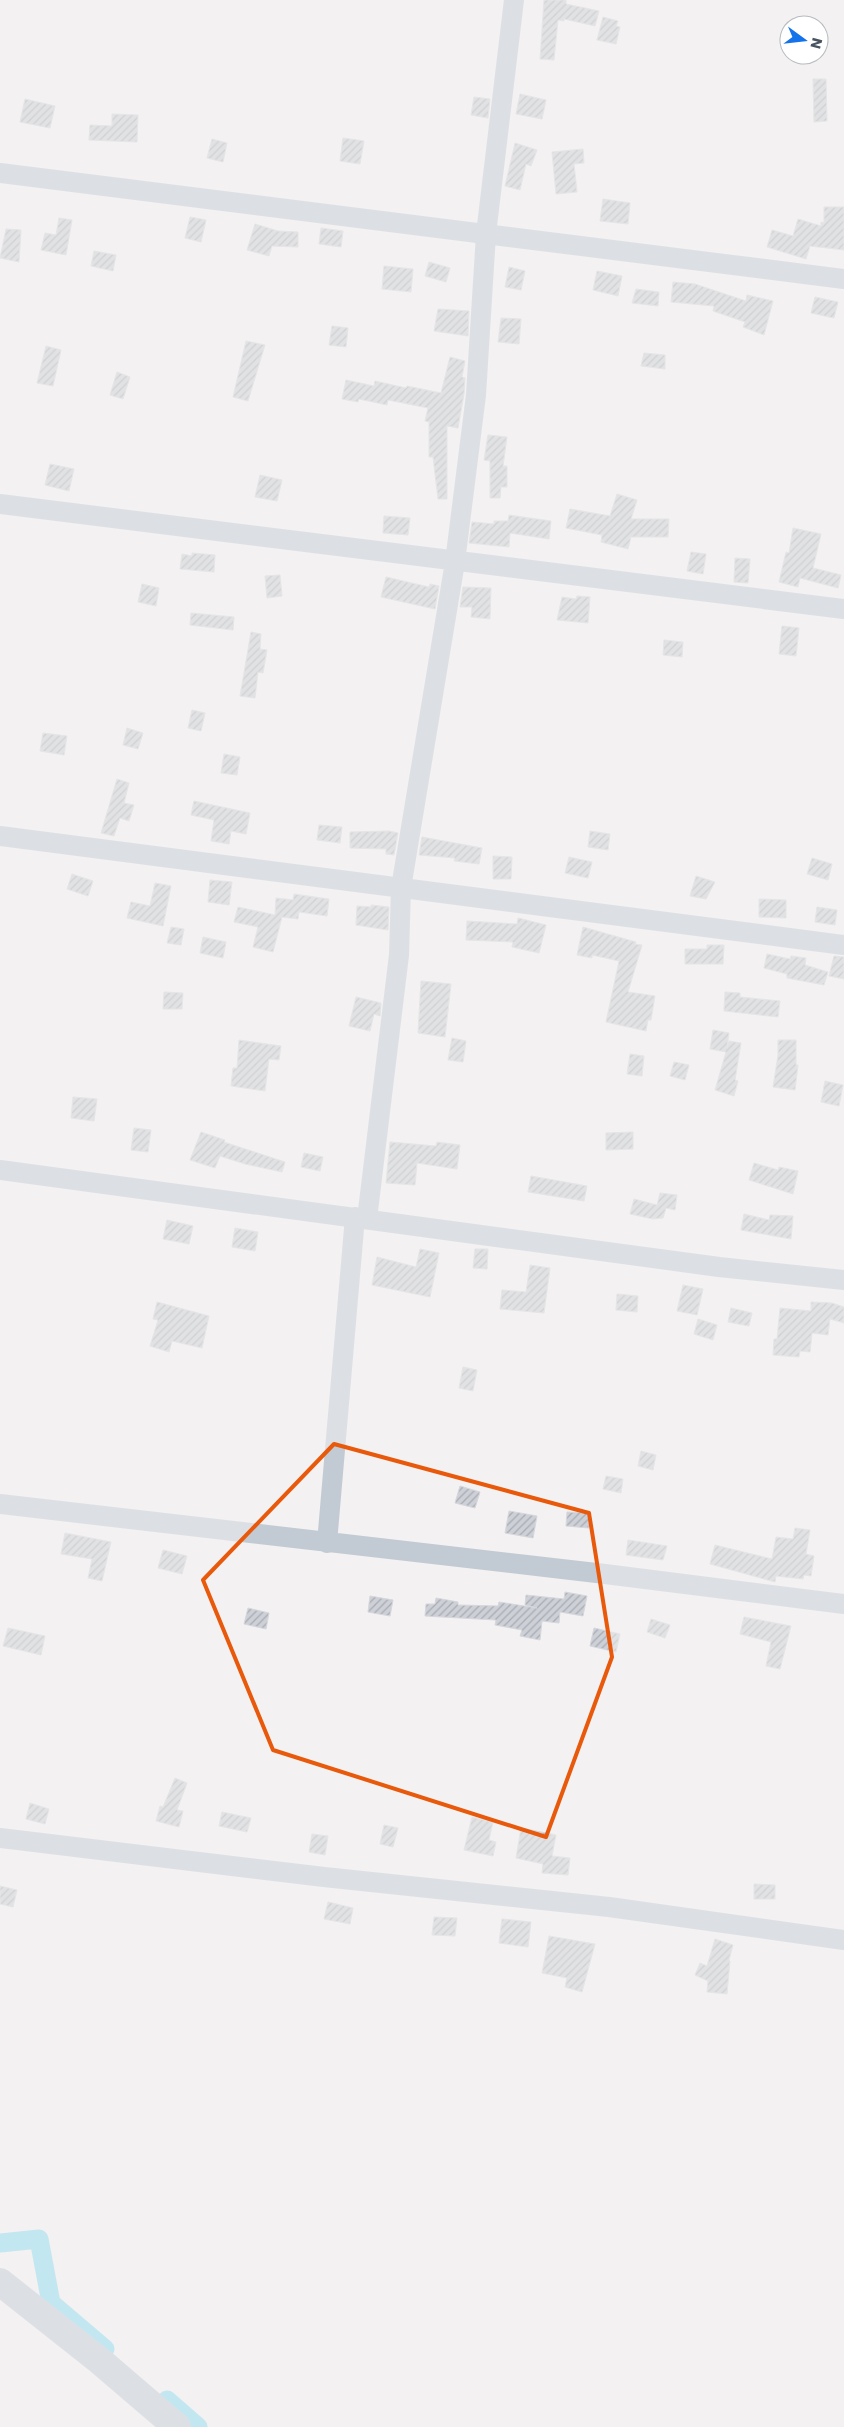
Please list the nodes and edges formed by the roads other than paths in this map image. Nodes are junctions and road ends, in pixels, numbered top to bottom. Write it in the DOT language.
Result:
graph roads {
  1 [pos="514,0"];
  2 [pos="0,173"];
  3 [pos="486,234"];
  4 [pos="844,279"];
  5 [pos="0,504"];
  6 [pos="455,562"];
  7 [pos="844,610"];
  8 [pos="0,836"];
  9 [pos="401,888"];
  10 [pos="844,945"];
  11 [pos="0,1170"];
  12 [pos="361,1218"];
  13 [pos="844,1280"];
  14 [pos="0,1504"];
  15 [pos="327,1543"];
  16 [pos="844,1604"];
  17 [pos="0,1838"];
  18 [pos="844,1940"];
  19 [pos="0,2282"];
  20 [pos="177,2427"];
  1 -- 3 [label="street"];
  2 -- 3 [label="street"];
  3 -- 4 [label="street"];
  3 -- 6 [label="street"];
  5 -- 6 [label="street"];
  6 -- 7 [label="street"];
  6 -- 9 [label="street"];
  8 -- 9 [label="street"];
  9 -- 10 [label="street"];
  9 -- 12 [label="street"];
  11 -- 12 [label="street"];
  12 -- 13 [label="street"];
  12 -- 15 [label="street"];
  14 -- 15 [label="street"];
  15 -- 16 [label="street"];
  17 -- 18 [label="street"];
  19 -- 20 [label="street"];
}
